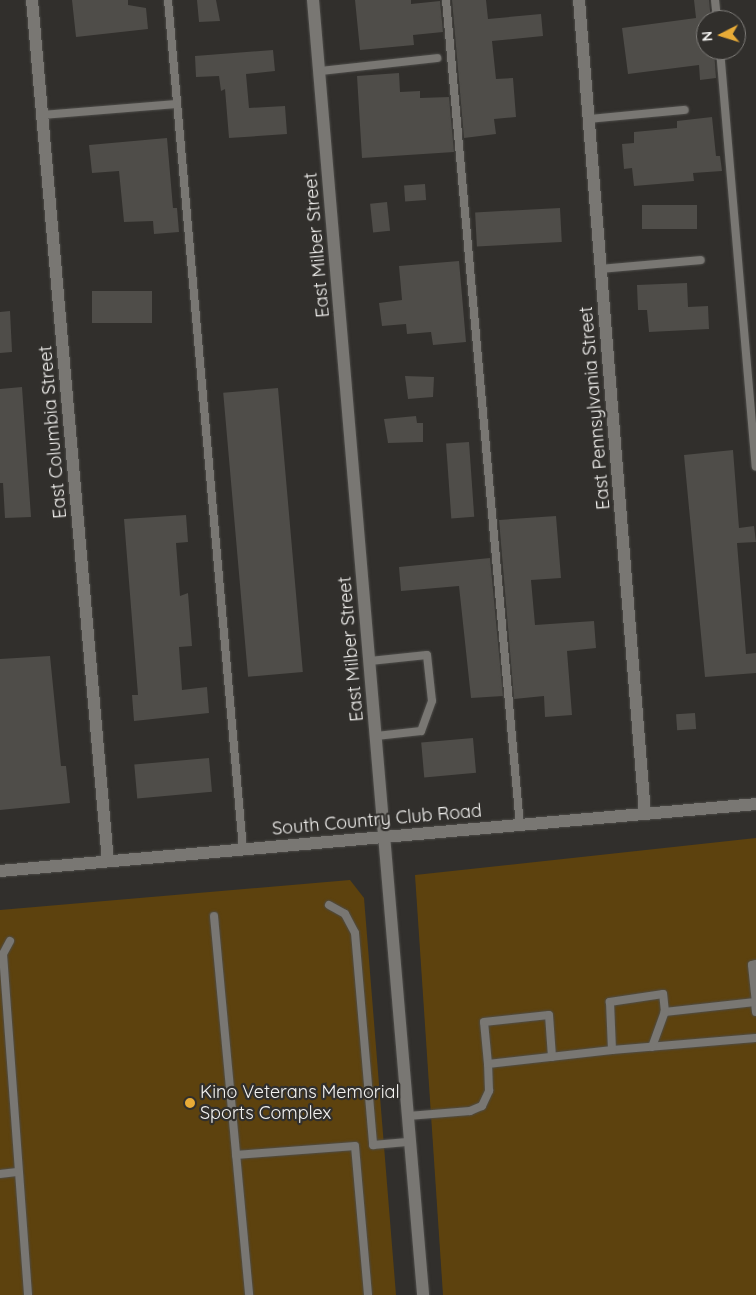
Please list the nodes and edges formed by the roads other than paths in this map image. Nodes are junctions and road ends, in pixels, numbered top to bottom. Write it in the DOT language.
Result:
graph roads {
  1 [pos="32,0"];
  2 [pos="168,0"];
  3 [pos="313,0"];
  4 [pos="446,0"];
  5 [pos="579,0"];
  6 [pos="437,58"];
  7 [pos="721,60"];
  8 [pos="320,71"];
  9 [pos="176,104"];
  10 [pos="685,110"];
  11 [pos="43,115"];
  12 [pos="589,119"];
  13 [pos="701,260"];
  14 [pos="601,269"];
  15 [pos="756,466"];
  16 [pos="370,661"];
  17 [pos="376,736"];
  18 [pos="756,804"];
  19 [pos="645,813"];
  20 [pos="520,826"];
  21 [pos="384,836"];
  22 [pos="244,848"];
  23 [pos="108,861"];
  24 [pos="0,871"];
  25 [pos="329,905"];
  26 [pos="214,916"];
  27 [pos="10,941"];
  28 [pos="756,964"];
  29 [pos="756,1002"];
  30 [pos="666,1012"];
  31 [pos="756,1012"];
  32 [pos="756,1038"];
  33 [pos="652,1047"];
  34 [pos="612,1050"];
  35 [pos="552,1057"];
  36 [pos="488,1064"];
  37 [pos="408,1116"];
  38 [pos="410,1142"];
  39 [pos="236,1155"];
  40 [pos="17,1172"];
  41 [pos="0,1174"];
  42 [pos="28,1295"];
  43 [pos="249,1295"];
  44 [pos="368,1295"];
  45 [pos="423,1295"];
  1 -- 11 [label="street, East Columbia Street"];
  2 -- 9 [label="lane"];
  3 -- 8 [label="street, East Milber Street"];
  4 -- 20 [label="lane"];
  5 -- 12 [label="street, East Pennsylvania Street"];
  6 -- 8 [label="lane"];
  7 -- 15 [label="lane"];
  8 -- 16 [label="street, East Milber Street"];
  9 -- 11 [label="lane"];
  9 -- 22 [label="lane"];
  10 -- 12 [label="lane"];
  11 -- 23 [label="street, East Columbia Street"];
  12 -- 14 [label="street, East Pennsylvania Street"];
  13 -- 14 [label="lane"];
  14 -- 19 [label="street, East Pennsylvania Street"];
  16 -- 17 [label="street, East Milber Street"];
  16 -- 17 [label="lane"];
  17 -- 21 [label="street, East Milber Street"];
  18 -- 19 [label="street, South Country Club Road"];
  19 -- 20 [label="street, South Country Club Road"];
  20 -- 21 [label="street, South Country Club Road"];
  21 -- 22 [label="street, South Country Club Road"];
  21 -- 37 [label="street, East Milber Street"];
  22 -- 23 [label="street, South Country Club Road"];
  23 -- 24 [label="street, South Country Club Road"];
  25 -- 38 [label="lane"];
  26 -- 39 [label="lane"];
  27 -- 40 [label="lane"];
  28 -- 29 [label="lane"];
  29 -- 30 [label="lane"];
  29 -- 31 [label="lane"];
  30 -- 33 [label="lane"];
  30 -- 34 [label="lane"];
  32 -- 33 [label="lane"];
  33 -- 34 [label="lane"];
  34 -- 35 [label="lane"];
  35 -- 36 [label="lane"];
  35 -- 36 [label="lane"];
  36 -- 37 [label="lane"];
  37 -- 38 [label="street, East Milber Street"];
  38 -- 45 [label="street, East Milber Street"];
  39 -- 43 [label="lane"];
  39 -- 44 [label="lane"];
  40 -- 41 [label="lane"];
  40 -- 42 [label="lane"];
}
